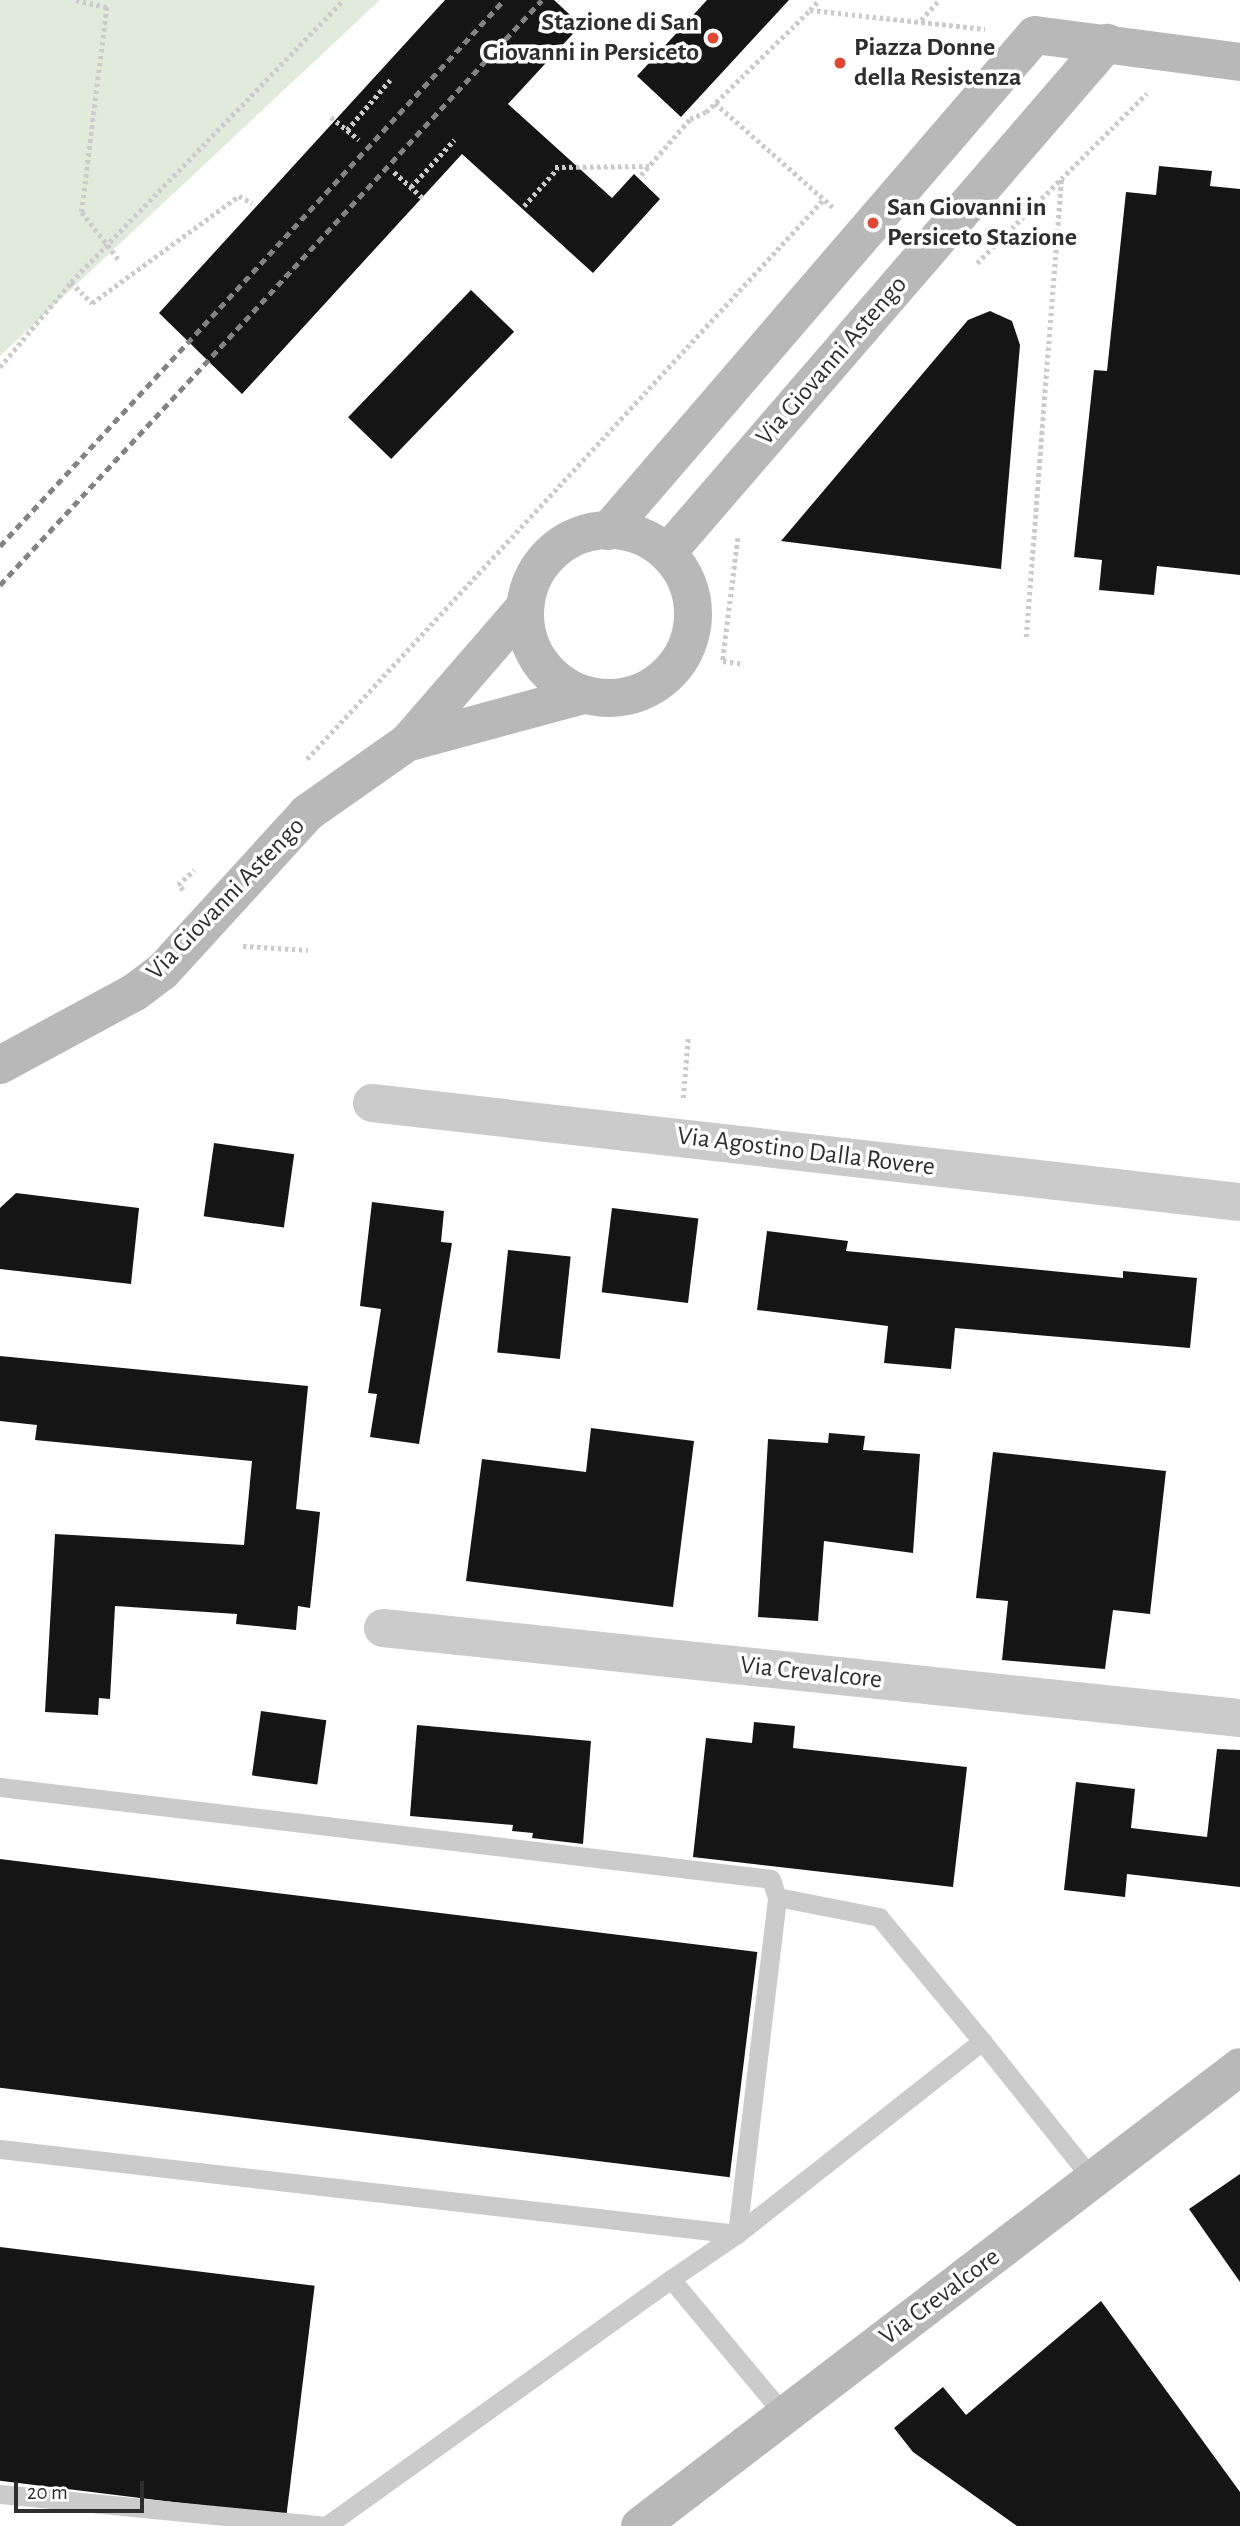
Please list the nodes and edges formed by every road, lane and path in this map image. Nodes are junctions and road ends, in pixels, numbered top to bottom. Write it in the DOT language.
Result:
graph roads {
  1 [pos="76,0"];
  2 [pos="343,0"];
  3 [pos="819,0"];
  4 [pos="939,0"];
  5 [pos="810,10"];
  6 [pos="920,21"];
  7 [pos="1035,34"];
  8 [pos="1107,43"];
  9 [pos="1240,62"];
  10 [pos="390,80"];
  11 [pos="1147,93"];
  12 [pos="715,103"];
  13 [pos="331,117"];
  14 [pos="347,130"];
  15 [pos="454,140"];
  16 [pos="359,141"];
  17 [pos="649,166"];
  18 [pos="394,172"];
  19 [pos="641,175"];
  20 [pos="1061,178"];
  21 [pos="411,187"];
  22 [pos="425,199"];
  23 [pos="252,203"];
  24 [pos="524,206"];
  25 [pos="106,245"];
  26 [pos="120,260"];
  27 [pos="973,266"];
  28 [pos="71,282"];
  29 [pos="0,367"];
  30 [pos="608,531"];
  31 [pos="740,532"];
  32 [pos="667,553"];
  33 [pos="525,607"];
  34 [pos="1026,638"];
  35 [pos="744,664"];
  36 [pos="583,695"];
  37 [pos="408,742"];
  38 [pos="301,765"];
  39 [pos="197,867"];
  40 [pos="213,918"];
  41 [pos="243,946"];
  42 [pos="688,1037"];
  43 [pos="0,1065"];
  44 [pos="372,1103"];
  45 [pos="680,1138"];
  46 [pos="1240,1202"];
  47 [pos="383,1628"];
  48 [pos="1240,1718"];
  49 [pos="0,1787"];
  50 [pos="777,1896"];
  51 [pos="982,2041"];
  52 [pos="1240,2067"];
  53 [pos="0,2149"];
  54 [pos="1093,2180"];
  55 [pos="737,2234"];
  56 [pos="671,2279"];
  57 [pos="785,2416"];
  58 [pos="0,2494"];
  59 [pos="325,2526"];
  60 [pos="640,2526"];
  1 -- 25 [label="path"];
  2 -- 25 [label="path"];
  3 -- 5 [label="path"];
  4 -- 6 [label="path"];
  5 -- 6 [label="path"];
  5 -- 12 [label="path"];
  6 -- 7 [label="path"];
  7 -- 8 [label="street"];
  7 -- 30 [label="street"];
  8 -- 9 [label="street"];
  8 -- 32 [label="street, Via Giovanni Astengo"];
  10 -- 14 [label="path"];
  11 -- 20 [label="path"];
  12 -- 17 [label="path"];
  12 -- 38 [label="path"];
  13 -- 14 [label="path"];
  14 -- 16 [label="path"];
  15 -- 21 [label="path"];
  17 -- 19 [label="path"];
  17 -- 24 [label="path"];
  18 -- 21 [label="path"];
  20 -- 27 [label="path"];
  20 -- 34 [label="path"];
  21 -- 22 [label="path"];
  23 -- 28 [label="path"];
  25 -- 26 [label="path"];
  25 -- 28 [label="path"];
  28 -- 29 [label="path"];
  30 -- 32 [label="street, Via Giovanni Astengo"];
  30 -- 33 [label="street, Via Giovanni Astengo"];
  31 -- 35 [label="path"];
  32 -- 36 [label="street, Via Giovanni Astengo"];
  33 -- 36 [label="street, Via Giovanni Astengo"];
  33 -- 37 [label="street, Via Giovanni Astengo"];
  36 -- 37 [label="street, Via Giovanni Astengo"];
  37 -- 40 [label="street, Via Giovanni Astengo"];
  39 -- 40 [label="path"];
  40 -- 41 [label="path"];
  40 -- 43 [label="street, Via Giovanni Astengo"];
  42 -- 45 [label="path"];
  44 -- 45 [label="street, Via Agostino Dalla Rovere"];
  45 -- 46 [label="street, Via Agostino Dalla Rovere"];
  47 -- 48 [label="street, Via Crevalcore"];
  49 -- 50 [label="lane"];
  50 -- 51 [label="lane"];
  50 -- 55 [label="lane"];
  51 -- 54 [label="lane"];
  51 -- 55 [label="lane"];
  52 -- 54 [label="street, Via Crevalcore"];
  53 -- 55 [label="lane"];
  54 -- 57 [label="street, Via Crevalcore"];
  55 -- 56 [label="lane"];
  56 -- 57 [label="lane"];
  56 -- 59 [label="lane"];
  57 -- 60 [label="street, Via Crevalcore"];
  58 -- 59 [label="lane"];
}
